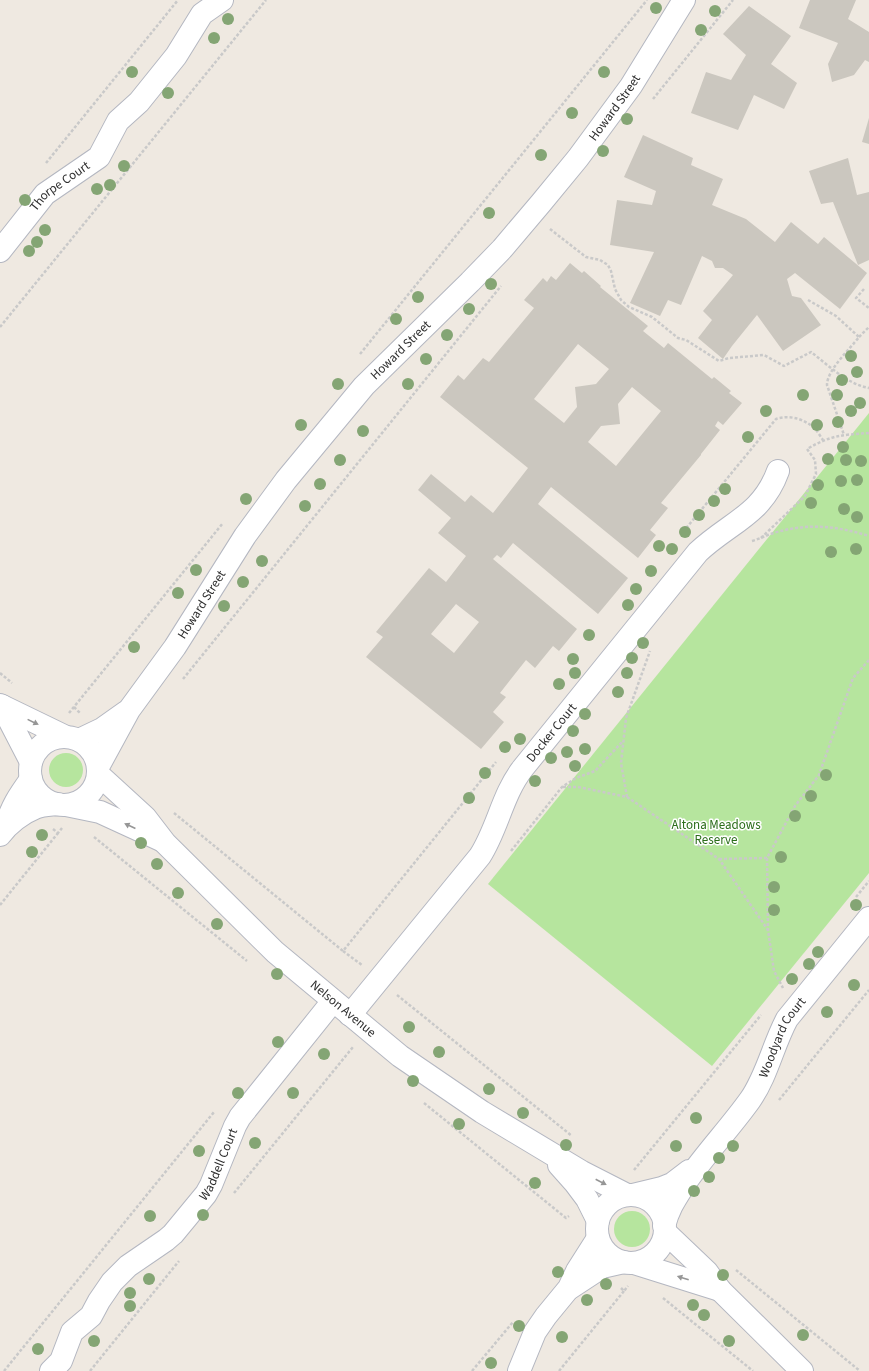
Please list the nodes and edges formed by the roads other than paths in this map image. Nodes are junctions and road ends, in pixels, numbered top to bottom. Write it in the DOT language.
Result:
graph roads {
  1 [pos="222,0"];
  2 [pos="684,0"];
  3 [pos="0,251"];
  4 [pos="778,471"];
  5 [pos="1,705"];
  6 [pos="129,710"];
  7 [pos="71,738"];
  8 [pos="98,770"];
  9 [pos="31,771"];
  10 [pos="62,804"];
  11 [pos="3,832"];
  12 [pos="165,843"];
  13 [pos="869,918"];
  14 [pos="333,1001"];
  15 [pos="350,1015"];
  16 [pos="542,1149"];
  17 [pos="701,1161"];
  18 [pos="630,1195"];
  19 [pos="598,1229"];
  20 [pos="664,1229"];
  21 [pos="629,1263"];
  22 [pos="569,1288"];
  23 [pos="720,1290"];
  24 [pos="51,1371"];
  25 [pos="519,1371"];
  26 [pos="802,1371"];
  1 -- 3 [label="street, Thorpe Court"];
  2 -- 6 [label="street, Howard Street"];
  4 -- 15 [label="street, Docker Court"];
  5 -- 7 [label="street, one-way"];
  5 -- 9 [label="street"];
  6 -- 7 [label="street, Howard Street"];
  6 -- 8 [label="street, Howard Street"];
  7 -- 8 [label="street"];
  7 -- 9 [label="street"];
  8 -- 10 [label="street"];
  8 -- 12 [label="street, Nelson Avenue"];
  9 -- 10 [label="street"];
  9 -- 11 [label="street"];
  10 -- 11 [label="street"];
  12 -- 10 [label="street, Nelson Avenue, one-way"];
  12 -- 14 [label="street, Nelson Avenue"];
  13 -- 17 [label="street, Woodyard Court"];
  14 -- 15 [label="street, Nelson Avenue"];
  14 -- 24 [label="street, Waddell Court"];
  15 -- 16 [label="street, Nelson Avenue"];
  16 -- 18 [label="street, Nelson Avenue, one-way"];
  16 -- 19 [label="street, Nelson Avenue"];
  17 -- 18 [label="street, Woodyard Court"];
  17 -- 20 [label="street, Woodyard Court"];
  18 -- 19 [label="street"];
  18 -- 20 [label="street"];
  19 -- 21 [label="street"];
  19 -- 22 [label="street"];
  20 -- 21 [label="street"];
  20 -- 23 [label="street"];
  21 -- 22 [label="street"];
  23 -- 21 [label="street, one-way"];
  22 -- 25 [label="street"];
  23 -- 26 [label="street"];
}
